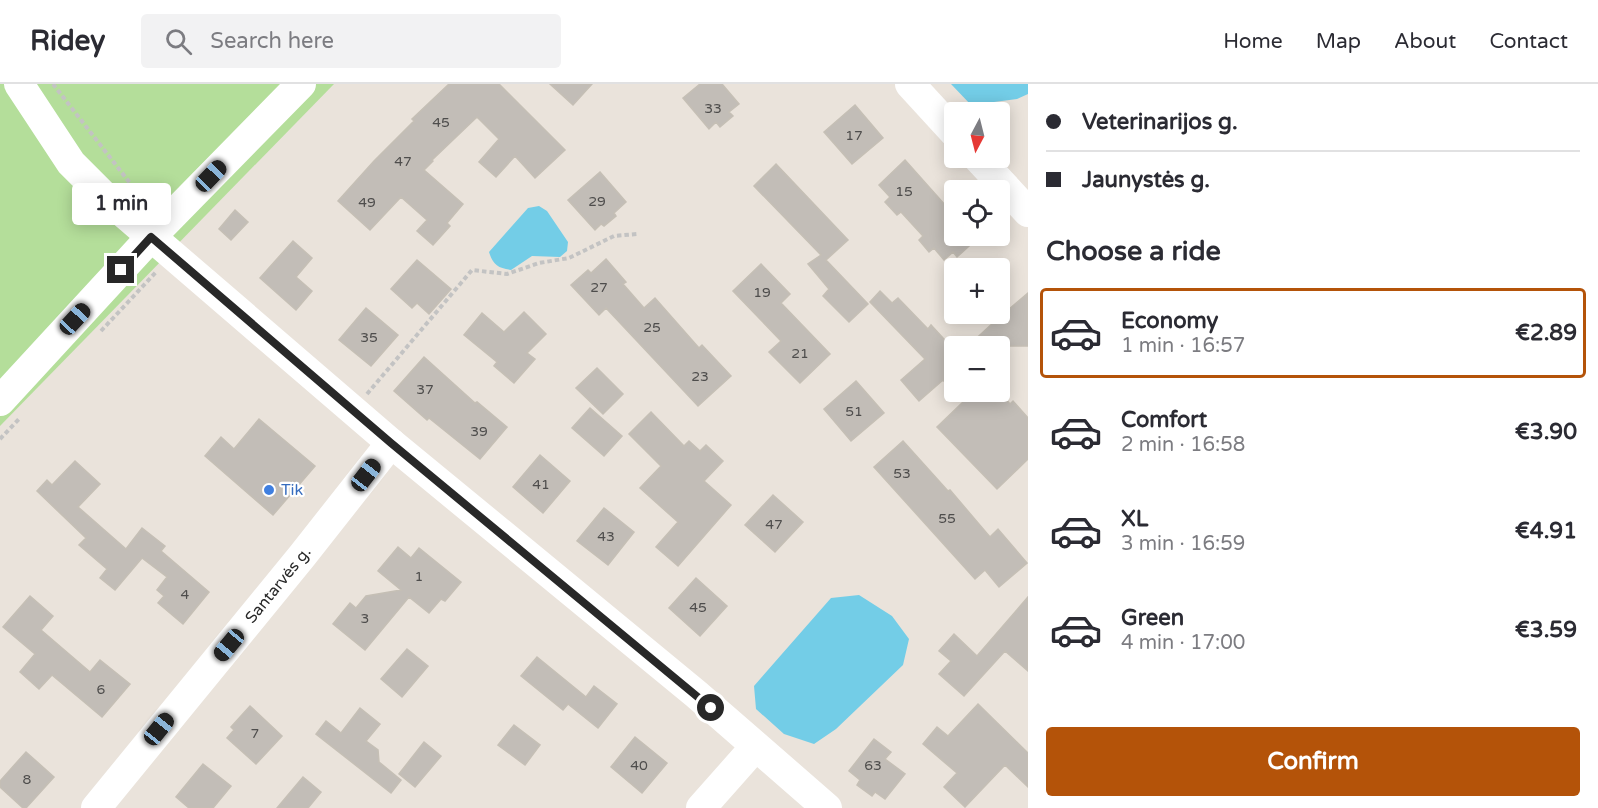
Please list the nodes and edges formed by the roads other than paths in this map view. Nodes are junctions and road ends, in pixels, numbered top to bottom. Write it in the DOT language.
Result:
graph roads {
  1 [pos="19,84"];
  2 [pos="301,84"];
  3 [pos="910,84"];
  4 [pos="944,121"];
  5 [pos="987,168"];
  6 [pos="1028,212"];
  7 [pos="151,237"];
  8 [pos="0,401"];
  9 [pos="391,443"];
  10 [pos="755,747"];
  11 [pos="96,808"];
  12 [pos="701,808"];
  13 [pos="827,808"];
  1 -- 7 [label="street"];
  2 -- 7 [label="street"];
  3 -- 4 [label="street"];
  5 -- 6 [label="street"];
  7 -- 8 [label="street"];
  7 -- 9 [label="street"];
  9 -- 10 [label="street"];
  9 -- 11 [label="street, Santarvės g."];
  10 -- 12 [label="street"];
  10 -- 13 [label="street"];
}
